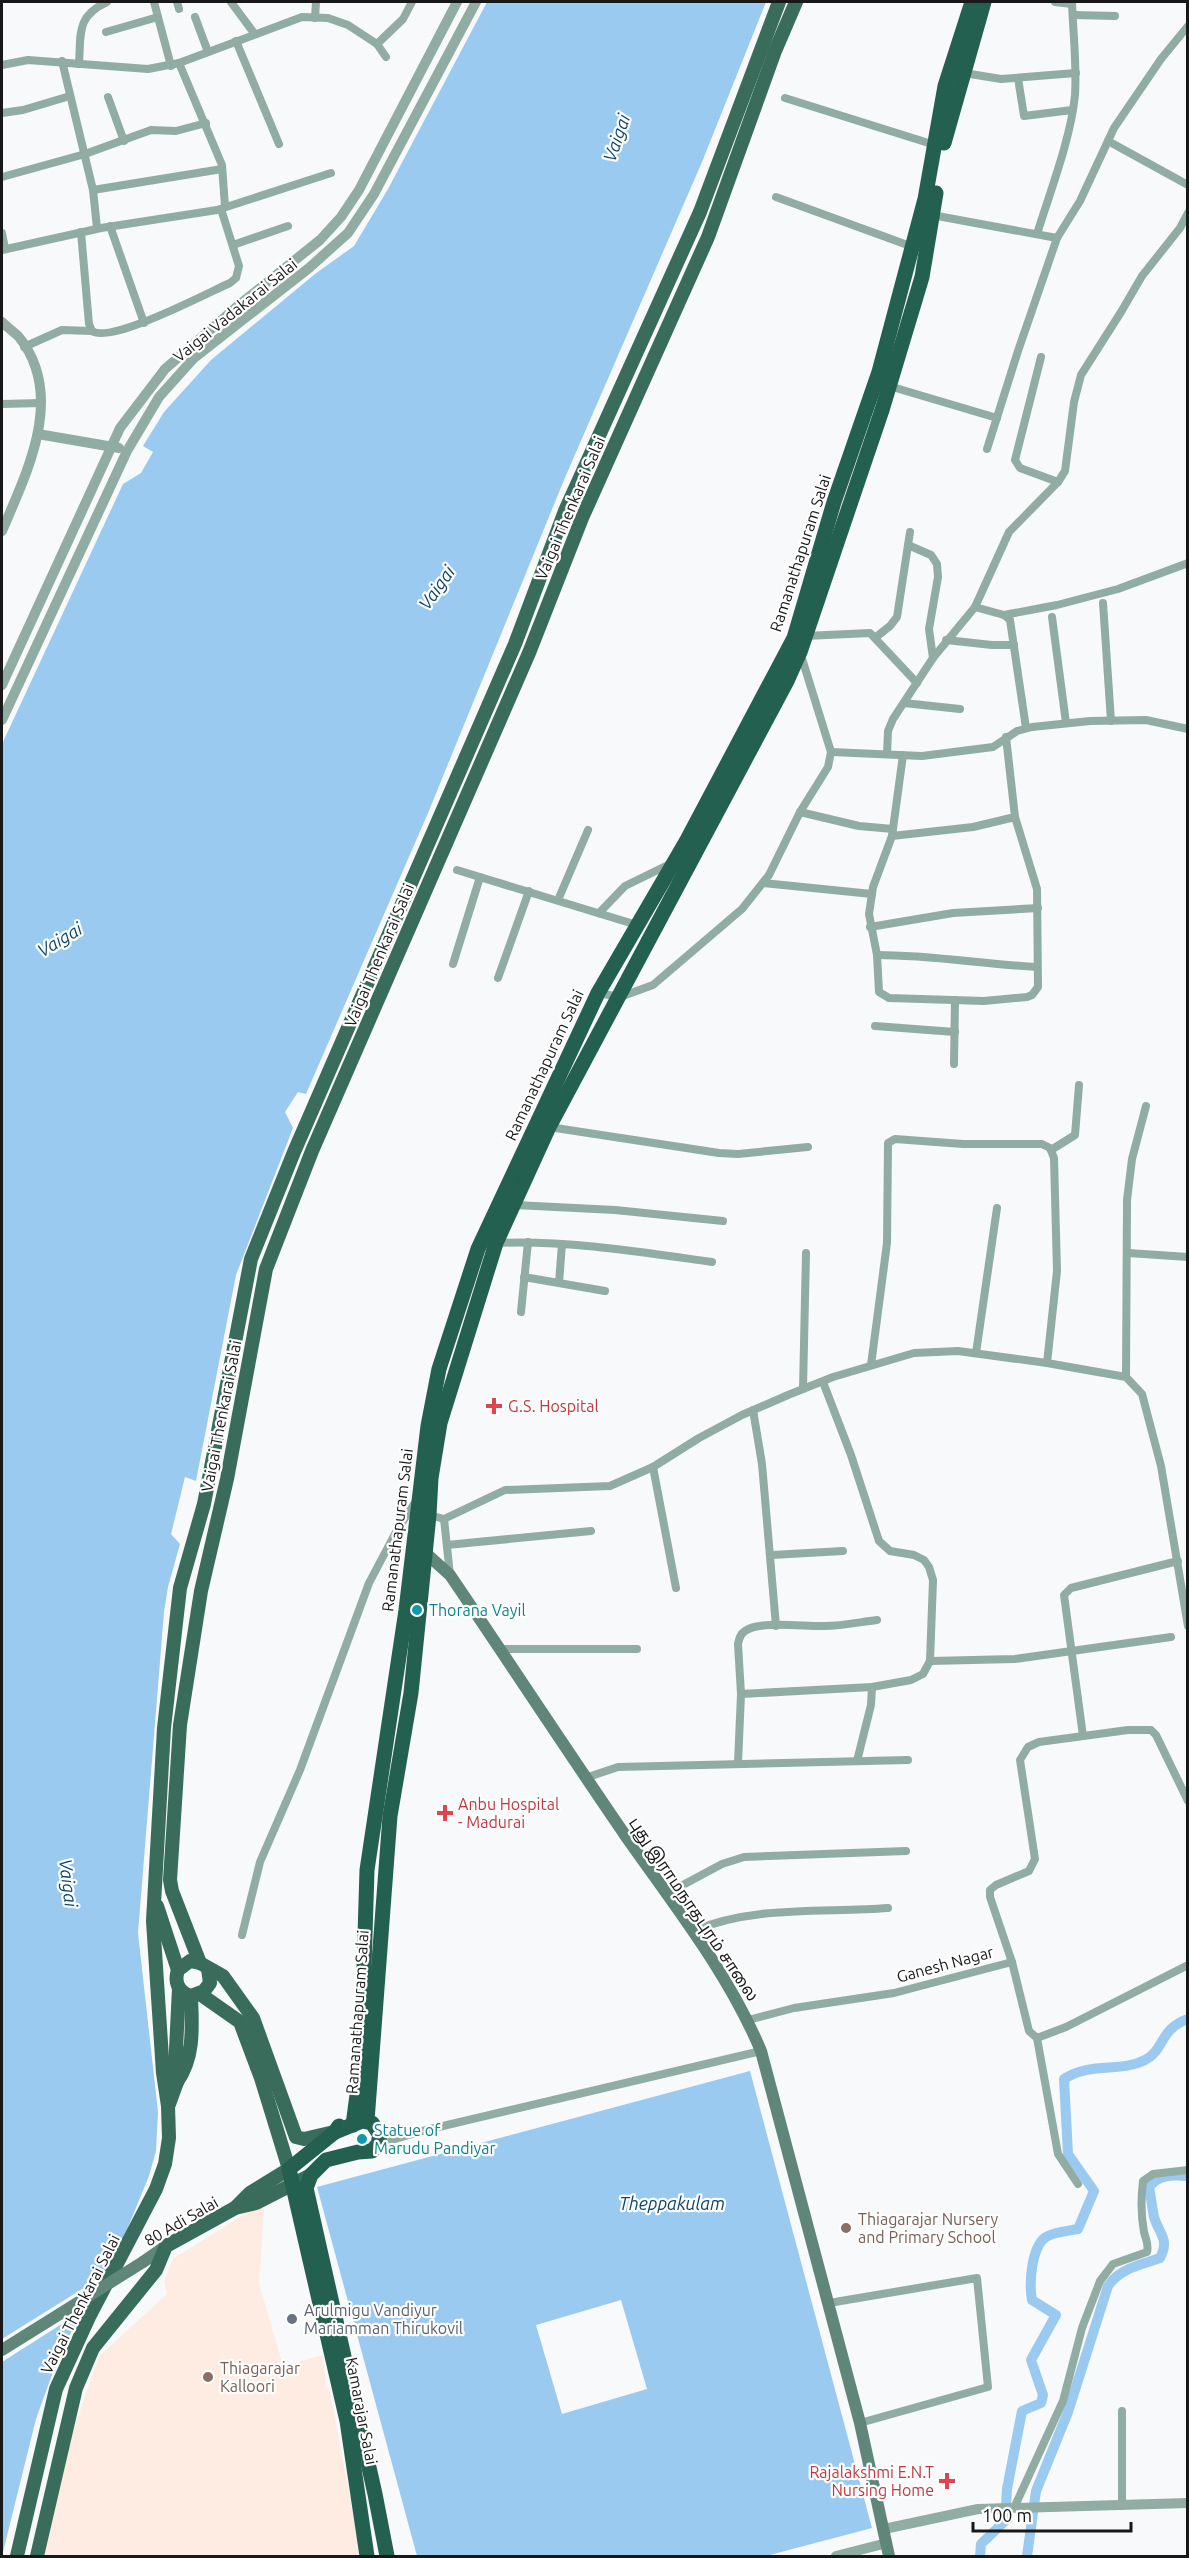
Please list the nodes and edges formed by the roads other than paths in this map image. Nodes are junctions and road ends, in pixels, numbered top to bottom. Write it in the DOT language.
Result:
graph roads {
  1 [pos="106,2"];
  2 [pos="154,2"];
  3 [pos="231,2"];
  4 [pos="316,2"];
  5 [pos="412,2"];
  6 [pos="457,2"];
  7 [pos="477,2"];
  8 [pos="779,2"];
  9 [pos="796,2"];
  10 [pos="972,2"];
  11 [pos="984,2"];
  12 [pos="1055,2"];
  13 [pos="1072,3"];
  14 [pos="1073,15"];
  15 [pos="1115,16"];
  16 [pos="158,17"];
  17 [pos="195,17"];
  18 [pos="315,18"];
  19 [pos="1188,26"];
  20 [pos="106,32"];
  21 [pos="254,33"];
  22 [pos="236,41"];
  23 [pos="377,44"];
  24 [pos="207,52"];
  25 [pos="386,57"];
  26 [pos="62,62"];
  27 [pos="79,63"];
  28 [pos="175,64"];
  29 [pos="2,65"];
  30 [pos="964,73"];
  31 [pos="1076,73"];
  32 [pos="1018,78"];
  33 [pos="70,96"];
  34 [pos="108,97"];
  35 [pos="785,98"];
  36 [pos="1072,110"];
  37 [pos="2,113"];
  38 [pos="206,123"];
  39 [pos="124,141"];
  40 [pos="1108,141"];
  41 [pos="279,144"];
  42 [pos="935,146"];
  43 [pos="85,154"];
  44 [pos="222,170"];
  45 [pos="331,173"];
  46 [pos="2,177"];
  47 [pos="1188,184"];
  48 [pos="93,190"];
  49 [pos="776,197"];
  50 [pos="223,208"];
  51 [pos="1188,213"];
  52 [pos="932,215"];
  53 [pos="110,226"];
  54 [pos="288,226"];
  55 [pos="97,228"];
  56 [pos="81,232"];
  57 [pos="2,234"];
  58 [pos="1037,234"];
  59 [pos="1057,238"];
  60 [pos="233,245"];
  61 [pos="913,247"];
  62 [pos="3,249"];
  63 [pos="2,322"];
  64 [pos="144,323"];
  65 [pos="92,331"];
  66 [pos="24,347"];
  67 [pos="1041,357"];
  68 [pos="889,386"];
  69 [pos="41,403"];
  70 [pos="2,404"];
  71 [pos="997,418"];
  72 [pos="38,434"];
  73 [pos="113,446"];
  74 [pos="987,449"];
  75 [pos="128,450"];
  76 [pos="1058,482"];
  77 [pos="2,531"];
  78 [pos="910,532"];
  79 [pos="908,545"];
  80 [pos="1188,563"];
  81 [pos="1103,603"];
  82 [pos="975,607"];
  83 [pos="1004,615"];
  84 [pos="1053,616"];
  85 [pos="805,636"];
  86 [pos="876,637"];
  87 [pos="946,640"];
  88 [pos="1014,645"];
  89 [pos="800,652"];
  90 [pos="933,658"];
  91 [pos="917,683"];
  92 [pos="2,685"];
  93 [pos="904,703"];
  94 [pos="960,708"];
  95 [pos="2,720"];
  96 [pos="1111,720"];
  97 [pos="1066,723"];
  98 [pos="1026,728"];
  99 [pos="1188,729"];
  100 [pos="1006,737"];
  101 [pos="831,752"];
  102 [pos="887,754"];
  103 [pos="903,755"];
  104 [pos="801,812"];
  105 [pos="1015,817"];
  106 [pos="588,830"];
  107 [pos="892,833"];
  108 [pos="674,862"];
  109 [pos="457,870"];
  110 [pos="480,877"];
  111 [pos="763,883"];
  112 [pos="529,891"];
  113 [pos="872,894"];
  114 [pos="558,900"];
  115 [pos="1038,908"];
  116 [pos="599,913"];
  117 [pos="637,925"];
  118 [pos="870,927"];
  119 [pos="877,954"];
  120 [pos="453,964"];
  121 [pos="1037,967"];
  122 [pos="498,978"];
  123 [pos="598,993"];
  124 [pos="620,997"];
  125 [pos="955,1000"];
  126 [pos="875,1026"];
  127 [pos="955,1032"];
  128 [pos="954,1064"];
  129 [pos="1079,1085"];
  130 [pos="1146,1106"];
  131 [pos="549,1127"];
  132 [pos="808,1147"];
  133 [pos="1051,1150"];
  134 [pos="515,1205"];
  135 [pos="997,1208"];
  136 [pos="723,1221"];
  137 [pos="528,1242"];
  138 [pos="496,1243"];
  139 [pos="562,1244"];
  140 [pos="806,1253"];
  141 [pos="1128,1253"];
  142 [pos="1188,1257"];
  143 [pos="712,1262"];
  144 [pos="524,1277"];
  145 [pos="559,1283"];
  146 [pos="605,1291"];
  147 [pos="521,1312"];
  148 [pos="976,1353"];
  149 [pos="1047,1363"];
  150 [pos="871,1365"];
  151 [pos="1126,1377"];
  152 [pos="823,1382"];
  153 [pos="803,1389"];
  154 [pos="753,1410"];
  155 [pos="653,1467"];
  156 [pos="431,1478"];
  157 [pos="420,1495"];
  158 [pos="437,1517"];
  159 [pos="591,1531"];
  160 [pos="447,1545"];
  161 [pos="420,1548"];
  162 [pos="843,1551"];
  163 [pos="772,1555"];
  164 [pos="1178,1561"];
  165 [pos="450,1575"];
  166 [pos="676,1588"];
  167 [pos="877,1620"];
  168 [pos="776,1626"];
  169 [pos="1188,1626"];
  170 [pos="1171,1637"];
  171 [pos="500,1649"];
  172 [pos="637,1649"];
  173 [pos="1073,1652"];
  174 [pos="930,1661"];
  175 [pos="872,1688"];
  176 [pos="741,1694"];
  177 [pos="1083,1736"];
  178 [pos="908,1760"];
  179 [pos="857,1761"];
  180 [pos="738,1763"];
  181 [pos="585,1778"];
  182 [pos="1188,1801"];
  183 [pos="906,1851"];
  184 [pos="666,1894"];
  185 [pos="155,1899"];
  186 [pos="888,1908"];
  187 [pos="693,1931"];
  188 [pos="242,1935"];
  189 [pos="1012,1962"];
  190 [pos="1188,1965"];
  191 [pos="204,1966"];
  192 [pos="178,1970"];
  193 [pos="190,1992"];
  194 [pos="748,2020"];
  195 [pos="1037,2038"];
  196 [pos="761,2051"];
  197 [pos="356,2100"];
  198 [pos="168,2106"];
  199 [pos="360,2123"];
  200 [pos="335,2132"];
  201 [pos="378,2144"];
  202 [pos="1188,2170"];
  203 [pos="311,2175"];
  204 [pos="291,2176"];
  205 [pos="1078,2184"];
  206 [pos="166,2246"];
  207 [pos="829,2303"];
  208 [pos="2,2350"];
  209 [pos="1122,2411"];
  210 [pos="860,2423"];
  211 [pos="1188,2503"];
  212 [pos="1122,2506"];
  213 [pos="1009,2508"];
  214 [pos="884,2529"];
  215 [pos="887,2543"];
  216 [pos="17,2556"];
  217 [pos="37,2556"];
  218 [pos="367,2556"];
  219 [pos="387,2556"];
  220 [pos="836,2556"];
  221 [pos="889,2556"];
  1 -- 27 [label="street"];
  2 -- 16 [label="street"];
  3 -- 21 [label="street"];
  4 -- 18 [label="street"];
  5 -- 23 [label="street"];
  6 -- 73 [label="street, Vaigai Vadakarai Salai"];
  7 -- 75 [label="street, Vaigai Vadakarai Salai"];
  8 -- 185 [label="main road, Vaigai Thenkarai Salai"];
  9 -- 191 [label="main road, Vaigai Thenkarai Salai"];
  10 -- 42 [label="highway, Ramanathapuram Salai"];
  11 -- 30 [label="highway, Ramanathapuram Salai"];
  12 -- 13 [label="street"];
  13 -- 14 [label="street"];
  14 -- 15 [label="street"];
  14 -- 31 [label="street"];
  16 -- 20 [label="street"];
  16 -- 28 [label="street"];
  17 -- 24 [label="street"];
  18 -- 21 [label="street"];
  18 -- 23 [label="street"];
  19 -- 40 [label="street"];
  21 -- 22 [label="street"];
  22 -- 24 [label="street"];
  22 -- 41 [label="street"];
  23 -- 25 [label="street"];
  24 -- 28 [label="street"];
  26 -- 27 [label="street"];
  26 -- 29 [label="street"];
  26 -- 33 [label="street"];
  27 -- 28 [label="street"];
  28 -- 38 [label="street"];
  30 -- 32 [label="street"];
  30 -- 52 [label="highway, Ramanathapuram Salai"];
  31 -- 32 [label="street"];
  31 -- 36 [label="street"];
  32 -- 36 [label="street"];
  33 -- 37 [label="street"];
  33 -- 43 [label="street"];
  34 -- 39 [label="street"];
  35 -- 42 [label="street"];
  36 -- 58 [label="street"];
  38 -- 39 [label="street"];
  38 -- 44 [label="street"];
  39 -- 43 [label="street"];
  40 -- 47 [label="street"];
  40 -- 59 [label="street"];
  42 -- 61 [label="highway, Ramanathapuram Salai"];
  43 -- 46 [label="street"];
  43 -- 48 [label="street"];
  44 -- 48 [label="street"];
  44 -- 50 [label="street"];
  45 -- 50 [label="street"];
  48 -- 55 [label="street"];
  49 -- 61 [label="street"];
  50 -- 53 [label="street"];
  50 -- 60 [label="street"];
  51 -- 76 [label="street"];
  52 -- 58 [label="street"];
  52 -- 68 [label="highway, Ramanathapuram Salai"];
  53 -- 55 [label="street"];
  53 -- 64 [label="street"];
  54 -- 60 [label="street"];
  55 -- 56 [label="street"];
  56 -- 62 [label="street"];
  56 -- 65 [label="street"];
  57 -- 62 [label="street"];
  58 -- 59 [label="street"];
  59 -- 71 [label="street"];
  60 -- 64 [label="street"];
  61 -- 108 [label="highway, Ramanathapuram Salai"];
  63 -- 66 [label="street"];
  64 -- 65 [label="street"];
  65 -- 66 [label="street"];
  66 -- 69 [label="street"];
  67 -- 76 [label="street"];
  68 -- 71 [label="street"];
  68 -- 85 [label="highway, Ramanathapuram Salai"];
  69 -- 70 [label="street"];
  69 -- 72 [label="street"];
  71 -- 74 [label="street"];
  72 -- 73 [label="street"];
  72 -- 77 [label="street"];
  73 -- 75 [label="street"];
  73 -- 92 [label="street, Vaigai Vadakarai Salai"];
  75 -- 95 [label="street, Vaigai Vadakarai Salai"];
  76 -- 82 [label="street"];
  78 -- 79 [label="street"];
  79 -- 86 [label="street"];
  79 -- 90 [label="street"];
  80 -- 83 [label="street"];
  81 -- 96 [label="street"];
  82 -- 83 [label="street"];
  82 -- 87 [label="street"];
  83 -- 88 [label="street"];
  84 -- 97 [label="street"];
  85 -- 86 [label="street"];
  85 -- 89 [label="highway, Ramanathapuram Salai"];
  86 -- 91 [label="street"];
  87 -- 88 [label="street"];
  87 -- 90 [label="street"];
  88 -- 98 [label="street"];
  89 -- 101 [label="street"];
  89 -- 124 [label="highway, Ramanathapuram Salai"];
  90 -- 91 [label="street"];
  91 -- 93 [label="street"];
  93 -- 94 [label="street"];
  93 -- 102 [label="street"];
  96 -- 97 [label="street"];
  96 -- 99 [label="street"];
  97 -- 98 [label="street"];
  98 -- 100 [label="street"];
  100 -- 103 [label="street"];
  100 -- 105 [label="street"];
  101 -- 102 [label="street"];
  101 -- 104 [label="street"];
  102 -- 103 [label="street"];
  103 -- 107 [label="street"];
  104 -- 107 [label="street"];
  104 -- 111 [label="street"];
  105 -- 107 [label="street"];
  105 -- 115 [label="street"];
  106 -- 114 [label="street"];
  107 -- 113 [label="street"];
  108 -- 116 [label="street"];
  108 -- 117 [label="highway, Ramanathapuram Salai"];
  109 -- 110 [label="street"];
  110 -- 112 [label="street"];
  110 -- 120 [label="street"];
  111 -- 113 [label="street"];
  111 -- 124 [label="street"];
  112 -- 114 [label="street"];
  112 -- 122 [label="street"];
  113 -- 118 [label="street"];
  114 -- 116 [label="street"];
  115 -- 118 [label="street"];
  115 -- 121 [label="street"];
  116 -- 117 [label="street"];
  117 -- 123 [label="highway, Ramanathapuram Salai"];
  118 -- 119 [label="street"];
  119 -- 121 [label="street"];
  119 -- 125 [label="street"];
  121 -- 125 [label="street"];
  123 -- 124 [label="street"];
  123 -- 157 [label="highway, Ramanathapuram Salai"];
  124 -- 131 [label="highway, Ramanathapuram Salai"];
  125 -- 127 [label="street"];
  126 -- 127 [label="street"];
  127 -- 128 [label="street"];
  129 -- 133 [label="street"];
  130 -- 141 [label="street"];
  131 -- 132 [label="street"];
  131 -- 134 [label="highway, Ramanathapuram Salai"];
  133 -- 149 [label="street"];
  133 -- 150 [label="street"];
  134 -- 136 [label="street"];
  134 -- 138 [label="highway, Ramanathapuram Salai"];
  135 -- 148 [label="street"];
  137 -- 138 [label="street"];
  137 -- 139 [label="street"];
  137 -- 144 [label="street"];
  138 -- 156 [label="highway, Ramanathapuram Salai"];
  139 -- 143 [label="street"];
  139 -- 145 [label="street"];
  140 -- 153 [label="street"];
  141 -- 142 [label="street"];
  141 -- 151 [label="street"];
  144 -- 145 [label="street"];
  144 -- 147 [label="street"];
  145 -- 146 [label="street"];
  148 -- 149 [label="street"];
  148 -- 150 [label="street"];
  149 -- 151 [label="street"];
  150 -- 152 [label="street"];
  151 -- 164 [label="street"];
  152 -- 153 [label="street"];
  152 -- 174 [label="street"];
  153 -- 154 [label="street"];
  154 -- 155 [label="street"];
  154 -- 163 [label="street"];
  155 -- 158 [label="street"];
  155 -- 166 [label="street"];
  156 -- 157 [label="street"];
  156 -- 158 [label="highway, Ramanathapuram Salai"];
  157 -- 161 [label="highway, Ramanathapuram Salai"];
  157 -- 188 [label="street"];
  158 -- 160 [label="street"];
  158 -- 161 [label="highway, Ramanathapuram Salai"];
  159 -- 160 [label="street"];
  160 -- 165 [label="street"];
  161 -- 165 [label="main road, புது இராமநாதபுரம் சாலை"];
  161 -- 197 [label="highway, Ramanathapuram Salai"];
  161 -- 199 [label="highway, Ramanathapuram Salai"];
  162 -- 163 [label="street"];
  163 -- 168 [label="street"];
  164 -- 169 [label="street"];
  164 -- 173 [label="street"];
  165 -- 171 [label="main road, புது இராமநாதபுரம் சாலை"];
  167 -- 168 [label="street"];
  168 -- 176 [label="street"];
  170 -- 173 [label="street"];
  171 -- 172 [label="street"];
  171 -- 181 [label="main road, புது இராமநாதபுரம் சாலை"];
  173 -- 174 [label="street"];
  173 -- 177 [label="street"];
  174 -- 175 [label="street"];
  175 -- 176 [label="street"];
  175 -- 179 [label="street"];
  176 -- 180 [label="street"];
  177 -- 182 [label="street"];
  177 -- 189 [label="street"];
  178 -- 179 [label="street"];
  179 -- 180 [label="street"];
  180 -- 181 [label="street"];
  181 -- 184 [label="main road, புது இராமநாதபுரம் சாலை"];
  183 -- 184 [label="street"];
  184 -- 187 [label="main road, புது இராமநாதபுரம் சாலை"];
  185 -- 192 [label="main road, Vaigai Thenkarai Salai"];
  185 -- 198 [label="main road, Vaigai Thenkarai Salai"];
  186 -- 187 [label="street"];
  187 -- 194 [label="main road, புது இராமநாதபுரம் சாலை"];
  189 -- 194 [label="street, Ganesh Nagar"];
  189 -- 195 [label="street, Ganesh Nagar"];
  190 -- 195 [label="street"];
  191 -- 192 [label="main road"];
  191 -- 193 [label="main road"];
  191 -- 200 [label="main road"];
  192 -- 193 [label="main road"];
  193 -- 198 [label="main road, Vaigai Thenkarai Salai"];
  193 -- 204 [label="main road"];
  194 -- 196 [label="main road, புது இராமநாதபுரம் சாலை"];
  195 -- 205 [label="street, Ganesh Nagar"];
  196 -- 201 [label="street"];
  196 -- 207 [label="main road, புது இராமநாதபுரம் சாலை"];
  197 -- 199 [label="highway"];
  197 -- 200 [label="highway, Ramanathapuram Salai"];
  198 -- 216 [label="main road, Vaigai Thenkarai Salai"];
  199 -- 200 [label="highway"];
  199 -- 201 [label="highway"];
  200 -- 204 [label="highway, Ramanathapuram Salai"];
  201 -- 203 [label="highway"];
  202 -- 213 [label="street"];
  203 -- 204 [label="main road, 80 Adi Salai"];
  203 -- 219 [label="highway, Kamarajar Salai"];
  204 -- 206 [label="main road, 80 Adi Salai"];
  204 -- 218 [label="highway, Kamarajar Salai"];
  206 -- 208 [label="main road, 80 Adi Salai, bridge"];
  206 -- 217 [label="main road, Vaigai Thenkarai Salai"];
  207 -- 210 [label="main road, புது இராமநாதபுரம் சாலை"];
  207 -- 210 [label="street"];
  209 -- 212 [label="street"];
  210 -- 214 [label="main road, புது இராமநாதபுரம் சாலை"];
  211 -- 212 [label="street"];
  212 -- 213 [label="street"];
  213 -- 214 [label="street"];
  214 -- 215 [label="main road, புது இராமநாதபுரம் சாலை"];
  215 -- 220 [label="street"];
  215 -- 221 [label="main road, புது இராமநாதபுரம் சாலை"];
}
